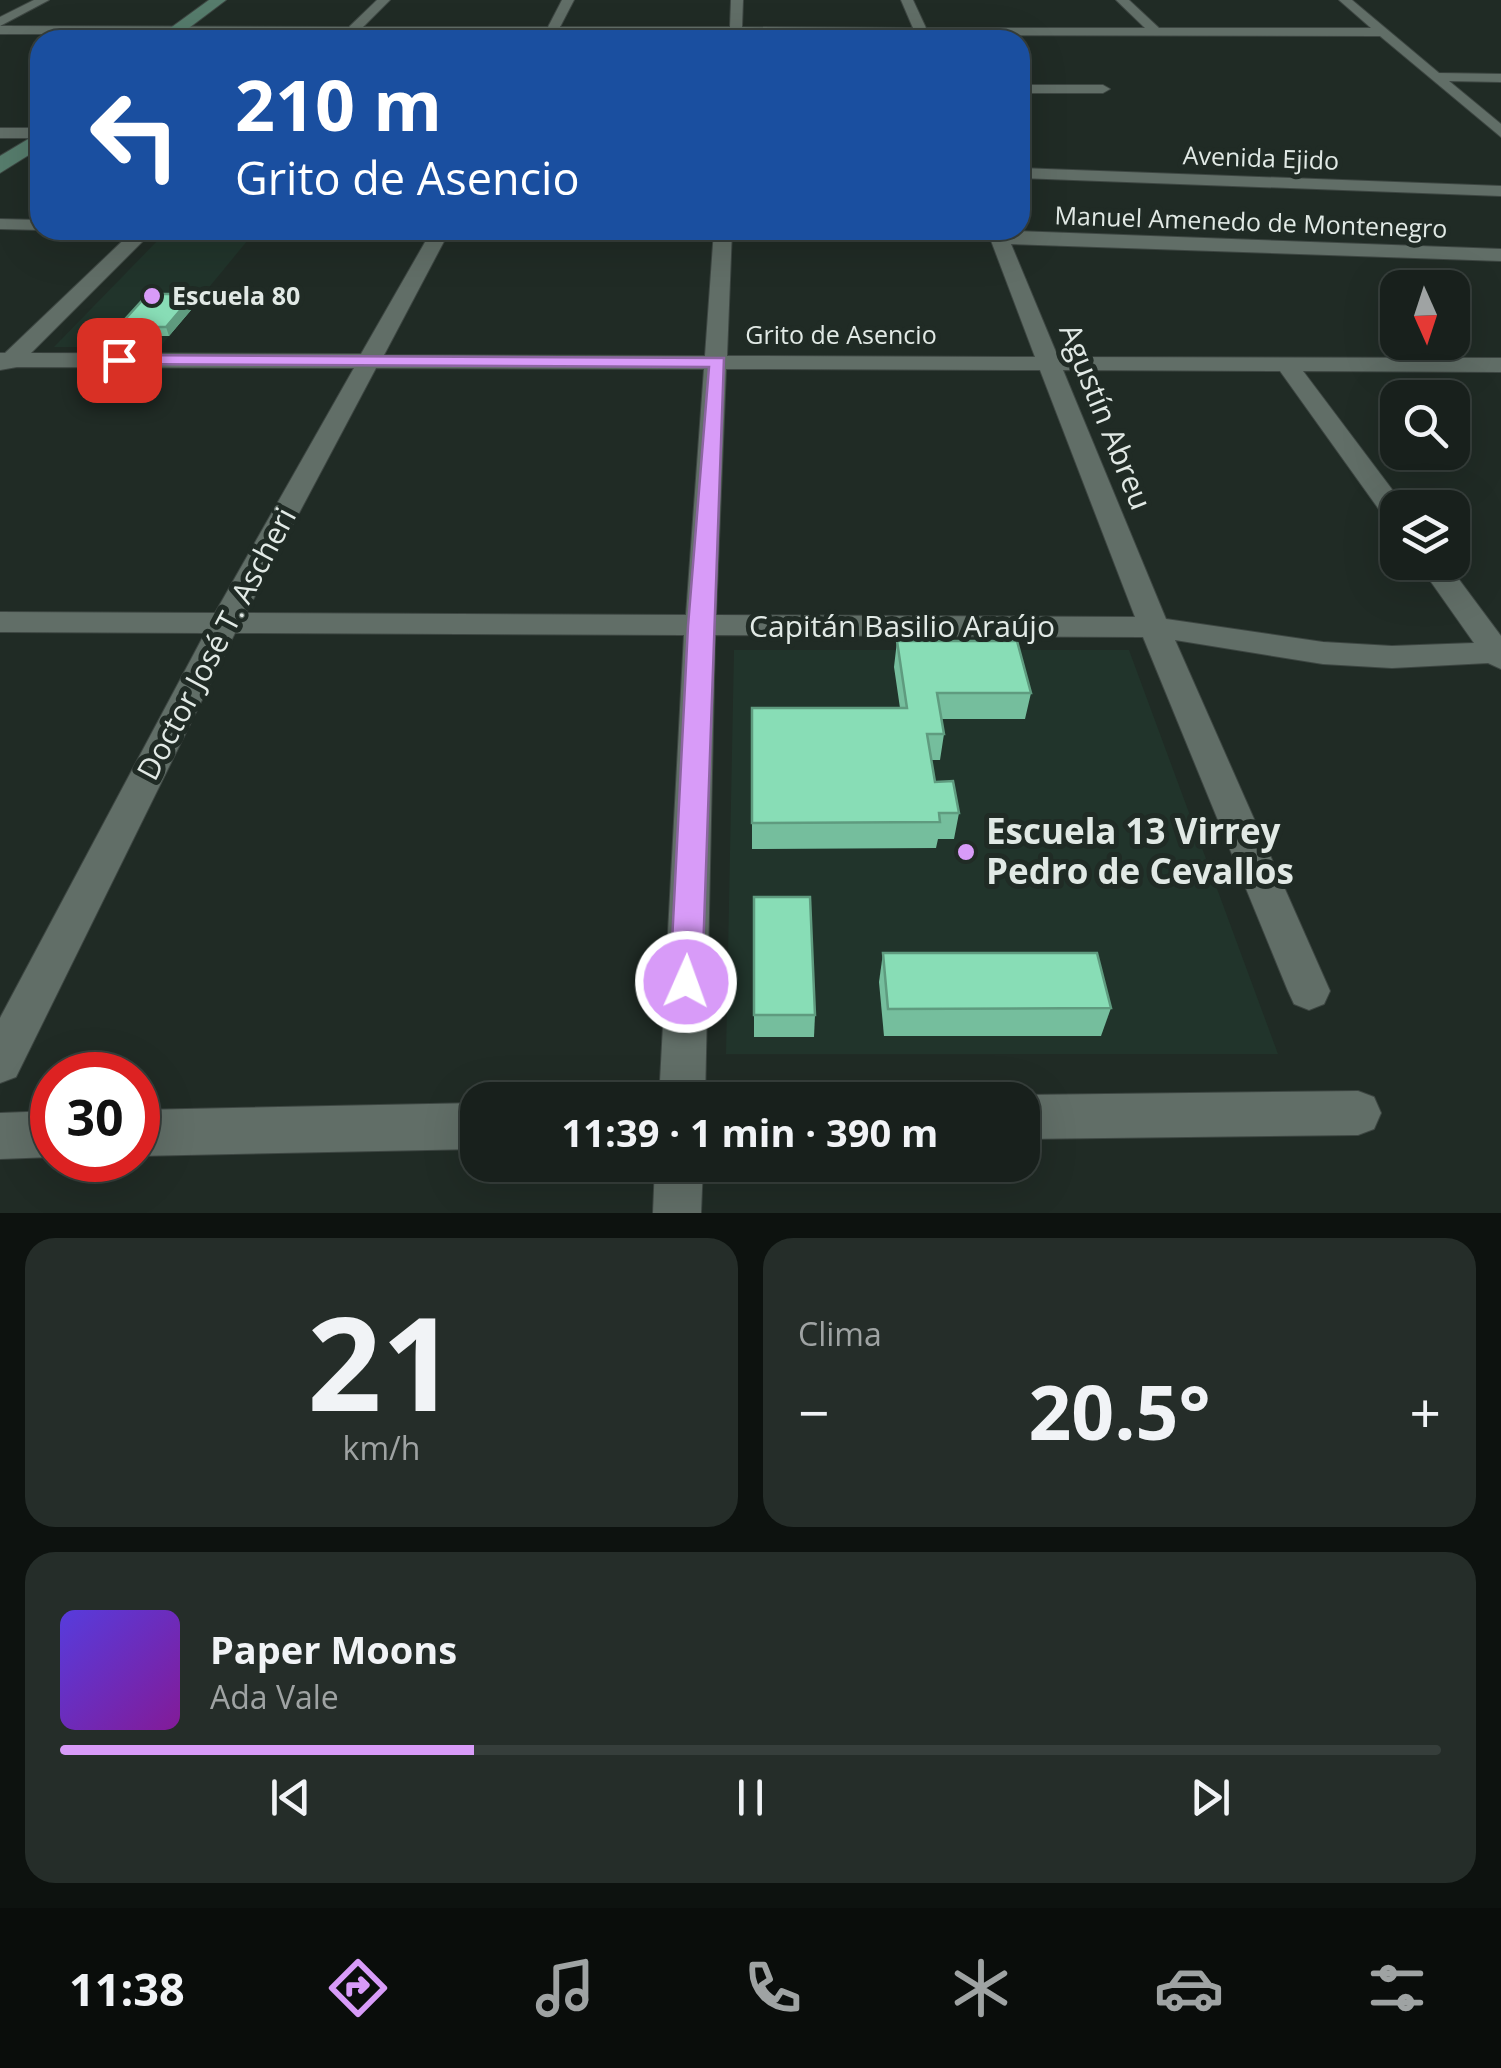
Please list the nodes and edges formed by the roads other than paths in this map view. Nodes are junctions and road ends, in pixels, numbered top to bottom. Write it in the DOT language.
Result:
graph roads {
  1 [pos="43,0"];
  2 [pos="219,0"];
  3 [pos="235,0"];
  4 [pos="384,0"];
  5 [pos="568,0"];
  6 [pos="738,0"];
  7 [pos="907,0"];
  8 [pos="1122,0"];
  9 [pos="1345,0"];
  10 [pos="0,22"];
  11 [pos="0,30"];
  12 [pos="185,30"];
  13 [pos="188,30"];
  14 [pos="353,30"];
  15 [pos="553,30"];
  16 [pos="737,30"];
  17 [pos="920,30"];
  18 [pos="30,31"];
  19 [pos="1156,32"];
  20 [pos="1384,32"];
  21 [pos="1030,34"];
  22 [pos="1436,77"];
  23 [pos="1501,78"];
  24 [pos="1030,89"];
  25 [pos="1103,89"];
  26 [pos="1494,120"];
  27 [pos="1501,132"];
  28 [pos="0,133"];
  29 [pos="30,135"];
  30 [pos="30,138"];
  31 [pos="30,141"];
  32 [pos="0,150"];
  33 [pos="0,166"];
  34 [pos="1030,173"];
  35 [pos="1501,191"];
  36 [pos="0,224"];
  37 [pos="30,225"];
  38 [pos="1030,235"];
  39 [pos="134,240"];
  40 [pos="436,240"];
  41 [pos="723,240"];
  42 [pos="1000,240"];
  43 [pos="1501,256"];
  44 [pos="372,360"];
  45 [pos="718,362"];
  46 [pos="1049,363"];
  47 [pos="4,364"];
  48 [pos="1286,364"];
  49 [pos="1501,365"];
  50 [pos="1380,492"];
  51 [pos="1444,580"];
  52 [pos="0,622"];
  53 [pos="225,622"];
  54 [pos="700,626"];
  55 [pos="1154,628"];
  56 [pos="1500,654"];
  57 [pos="1309,991"];
  58 [pos="0,1062"];
  59 [pos="683,1082"];
  60 [pos="1358,1113"];
  61 [pos="1040,1117"];
  62 [pos="460,1126"];
  63 [pos="160,1133"];
  64 [pos="30,1135"];
  65 [pos="0,1136"];
  66 [pos="678,1182"];
  67 [pos="677,1213"];
  1 -- 10 [label="street"];
  2 -- 12 [label="main road"];
  3 -- 13 [label="main road"];
  4 -- 14 [label="street"];
  5 -- 15 [label="street"];
  6 -- 16 [label="street"];
  7 -- 17 [label="street"];
  8 -- 19 [label="street"];
  9 -- 20 [label="street"];
  11 -- 18 [label="street"];
  19 -- 20 [label="street"];
  19 -- 21 [label="street"];
  20 -- 22 [label="street"];
  22 -- 23 [label="street"];
  22 -- 26 [label="street"];
  24 -- 25 [label="street"];
  26 -- 27 [label="street"];
  28 -- 29 [label="street"];
  30 -- 32 [label="main road"];
  31 -- 33 [label="main road"];
  34 -- 35 [label="street, Avenida Ejido"];
  36 -- 37 [label="street"];
  38 -- 43 [label="street, Manuel Amenedo de Montenegro"];
  39 -- 47 [label="street"];
  40 -- 44 [label="street, Doctor José T. Ascheri"];
  41 -- 45 [label="street"];
  42 -- 46 [label="street, Agustín Abreu"];
  44 -- 45 [label="street, Grito de Asencio"];
  44 -- 47 [label="street, Grito de Asencio"];
  44 -- 53 [label="street, Doctor José T. Ascheri"];
  45 -- 46 [label="street, Grito de Asencio"];
  45 -- 54 [label="street"];
  46 -- 48 [label="street, Grito de Asencio"];
  46 -- 55 [label="street, Agustín Abreu"];
  48 -- 49 [label="street, Grito de Asencio"];
  48 -- 50 [label="street"];
  51 -- 56 [label="street"];
  52 -- 53 [label="street, Capitán Basilio Araújo"];
  53 -- 54 [label="street, Capitán Basilio Araújo"];
  53 -- 58 [label="street, Doctor José T. Ascheri"];
  54 -- 55 [label="street, Capitán Basilio Araújo"];
  54 -- 59 [label="street"];
  55 -- 56 [label="street, Capitán Basilio Araújo"];
  55 -- 57 [label="street, Agustín Abreu"];
  60 -- 61 [label="street"];
  62 -- 63 [label="street"];
  64 -- 65 [label="street"];
  66 -- 67 [label="street"];
}
